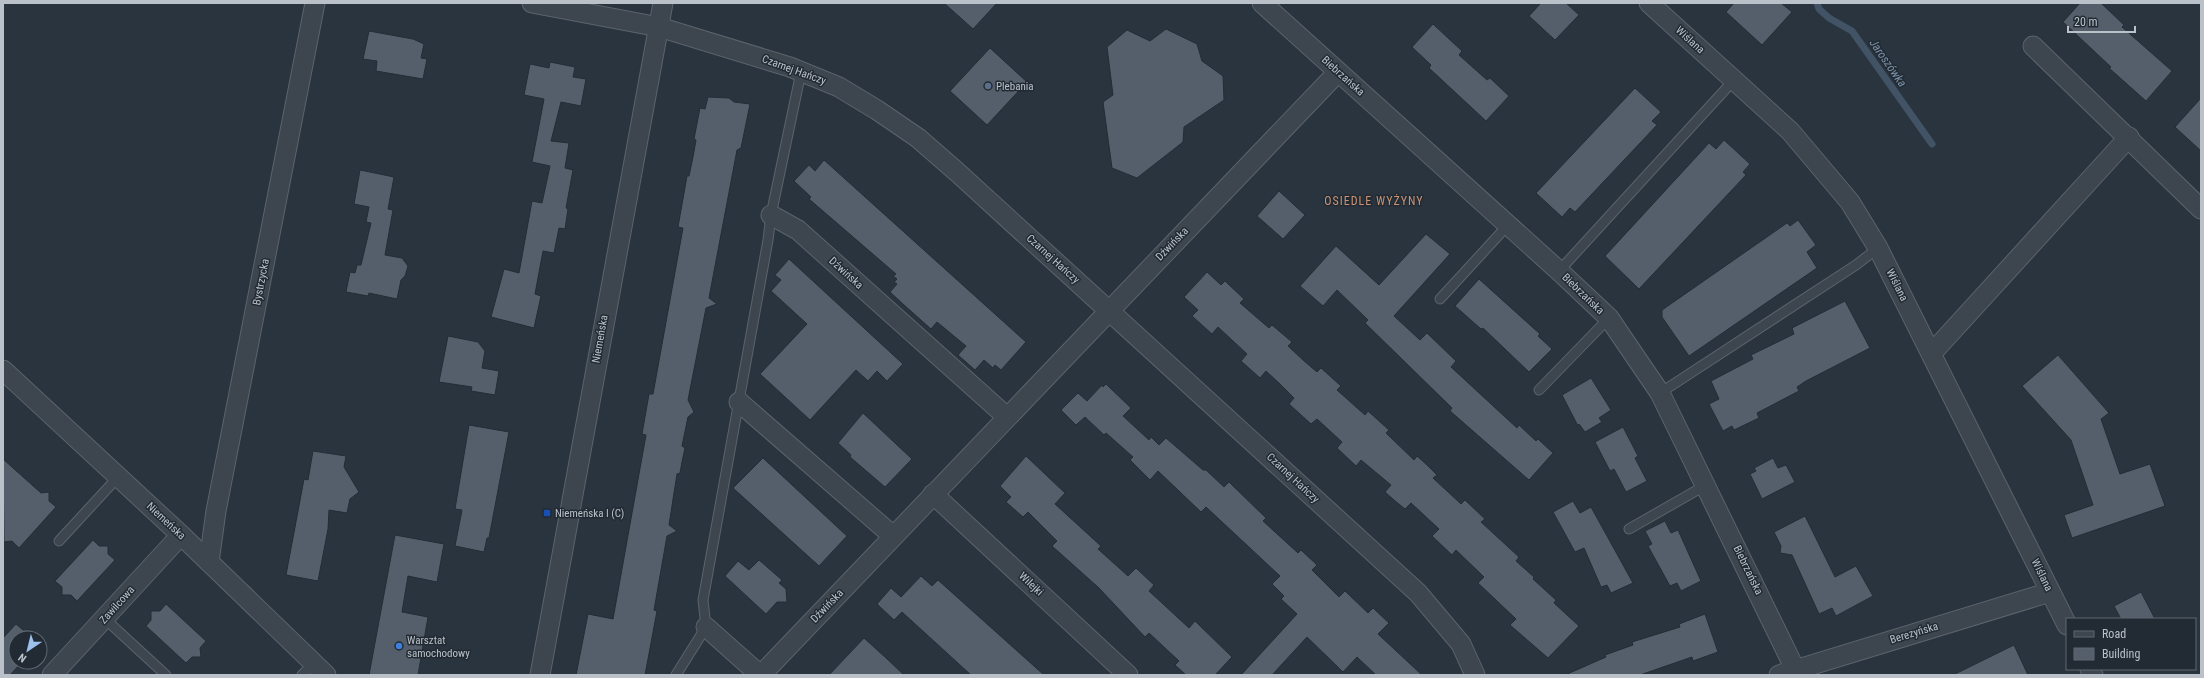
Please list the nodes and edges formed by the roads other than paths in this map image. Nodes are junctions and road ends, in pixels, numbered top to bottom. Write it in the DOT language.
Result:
graph roads {
  1 [pos="315,3"];
  2 [pos="532,3"];
  3 [pos="663,3"];
  4 [pos="1262,3"];
  5 [pos="1652,4"];
  6 [pos="659,27"];
  7 [pos="2033,46"];
  8 [pos="802,72"];
  9 [pos="1338,72"];
  10 [pos="1734,80"];
  11 [pos="2129,137"];
  12 [pos="2201,208"];
  13 [pos="771,215"];
  14 [pos="1508,226"];
  15 [pos="1878,248"];
  16 [pos="1558,271"];
  17 [pos="1440,299"];
  18 [pos="1109,310"];
  19 [pos="1609,318"];
  20 [pos="1932,353"];
  21 [pos="3,370"];
  22 [pos="1539,390"];
  23 [pos="1660,393"];
  24 [pos="739,402"];
  25 [pos="1006,417"];
  26 [pos="118,477"];
  27 [pos="1706,485"];
  28 [pos="934,494"];
  29 [pos="1629,529"];
  30 [pos="180,535"];
  31 [pos="893,536"];
  32 [pos="59,541"];
  33 [pos="209,562"];
  34 [pos="2050,592"];
  35 [pos="104,618"];
  36 [pos="2066,623"];
  37 [pos="706,627"];
  38 [pos="314,671"];
  39 [pos="1787,672"];
  40 [pos="52,675"];
  41 [pos="166,675"];
  42 [pos="540,675"];
  43 [pos="676,675"];
  44 [pos="761,675"];
  45 [pos="1128,675"];
  46 [pos="1475,675"];
  1 -- 33 [label="street, Bystrzycka"];
  2 -- 6 [label="street, Czarnej Hańczy"];
  3 -- 6 [label="street, Niemeńska"];
  4 -- 9 [label="street, Biebrzańska"];
  5 -- 10 [label="street, Wiślana"];
  6 -- 8 [label="street, Czarnej Hańczy"];
  6 -- 42 [label="street, Niemeńska"];
  7 -- 11 [label="street"];
  8 -- 13 [label="lane"];
  8 -- 18 [label="street, Czarnej Hańczy"];
  9 -- 14 [label="street, Biebrzańska"];
  9 -- 18 [label="street, Dźwińska"];
  10 -- 15 [label="street, Wiślana"];
  10 -- 16 [label="lane"];
  11 -- 12 [label="street"];
  11 -- 20 [label="street"];
  13 -- 24 [label="lane"];
  13 -- 25 [label="street, Dźwińska"];
  14 -- 16 [label="street, Biebrzańska"];
  14 -- 17 [label="lane"];
  15 -- 20 [label="street, Wiślana"];
  15 -- 23 [label="lane"];
  16 -- 19 [label="street, Biebrzańska"];
  18 -- 25 [label="street, Dźwińska"];
  18 -- 46 [label="street, Czarnej Hańczy"];
  19 -- 22 [label="lane"];
  19 -- 23 [label="street, Biebrzańska"];
  20 -- 34 [label="street, Wiślana"];
  21 -- 26 [label="street, Niemeńska"];
  23 -- 27 [label="street, Biebrzańska"];
  24 -- 31 [label="street"];
  24 -- 37 [label="lane"];
  25 -- 28 [label="street, Dźwińska"];
  26 -- 30 [label="street, Niemeńska"];
  26 -- 32 [label="lane"];
  27 -- 29 [label="lane"];
  27 -- 39 [label="street, Biebrzańska"];
  28 -- 31 [label="street, Dźwińska"];
  28 -- 45 [label="street, Wilejki"];
  30 -- 33 [label="street, Niemeńska"];
  30 -- 35 [label="street, Zawilcowa"];
  31 -- 44 [label="street, Dźwińska"];
  33 -- 38 [label="street, Niemeńska"];
  34 -- 36 [label="street, Wiślana"];
  34 -- 39 [label="street, Berezyńska"];
  35 -- 40 [label="street, Zawilcowa"];
  35 -- 41 [label="lane"];
  37 -- 43 [label="lane"];
  37 -- 44 [label="street"];
}
